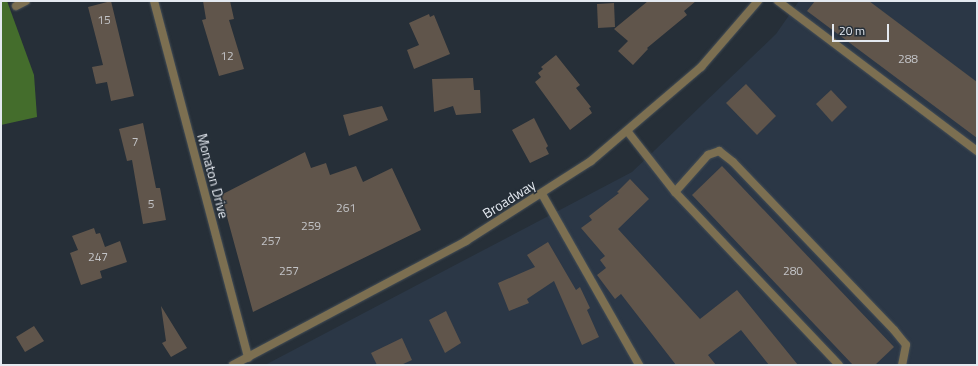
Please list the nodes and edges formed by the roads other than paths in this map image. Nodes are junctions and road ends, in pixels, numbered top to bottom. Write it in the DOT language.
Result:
graph roads {
  1 [pos="26,1"];
  2 [pos="154,1"];
  3 [pos="758,1"];
  4 [pos="778,1"];
  5 [pos="16,6"];
  6 [pos="628,132"];
  7 [pos="977,151"];
  8 [pos="675,192"];
  9 [pos="542,194"];
  10 [pos="248,358"];
  11 [pos="233,365"];
  12 [pos="640,365"];
  13 [pos="839,365"];
  14 [pos="902,365"];
  1 -- 5 [label="street"];
  2 -- 10 [label="street, Monaton Drive"];
  3 -- 6 [label="street, Broadway"];
  4 -- 7 [label="street"];
  6 -- 8 [label="street"];
  6 -- 9 [label="street, Broadway"];
  8 -- 13 [label="street"];
  8 -- 14 [label="street"];
  9 -- 10 [label="street, Broadway"];
  9 -- 12 [label="street"];
  10 -- 11 [label="street, Broadway"];
}
